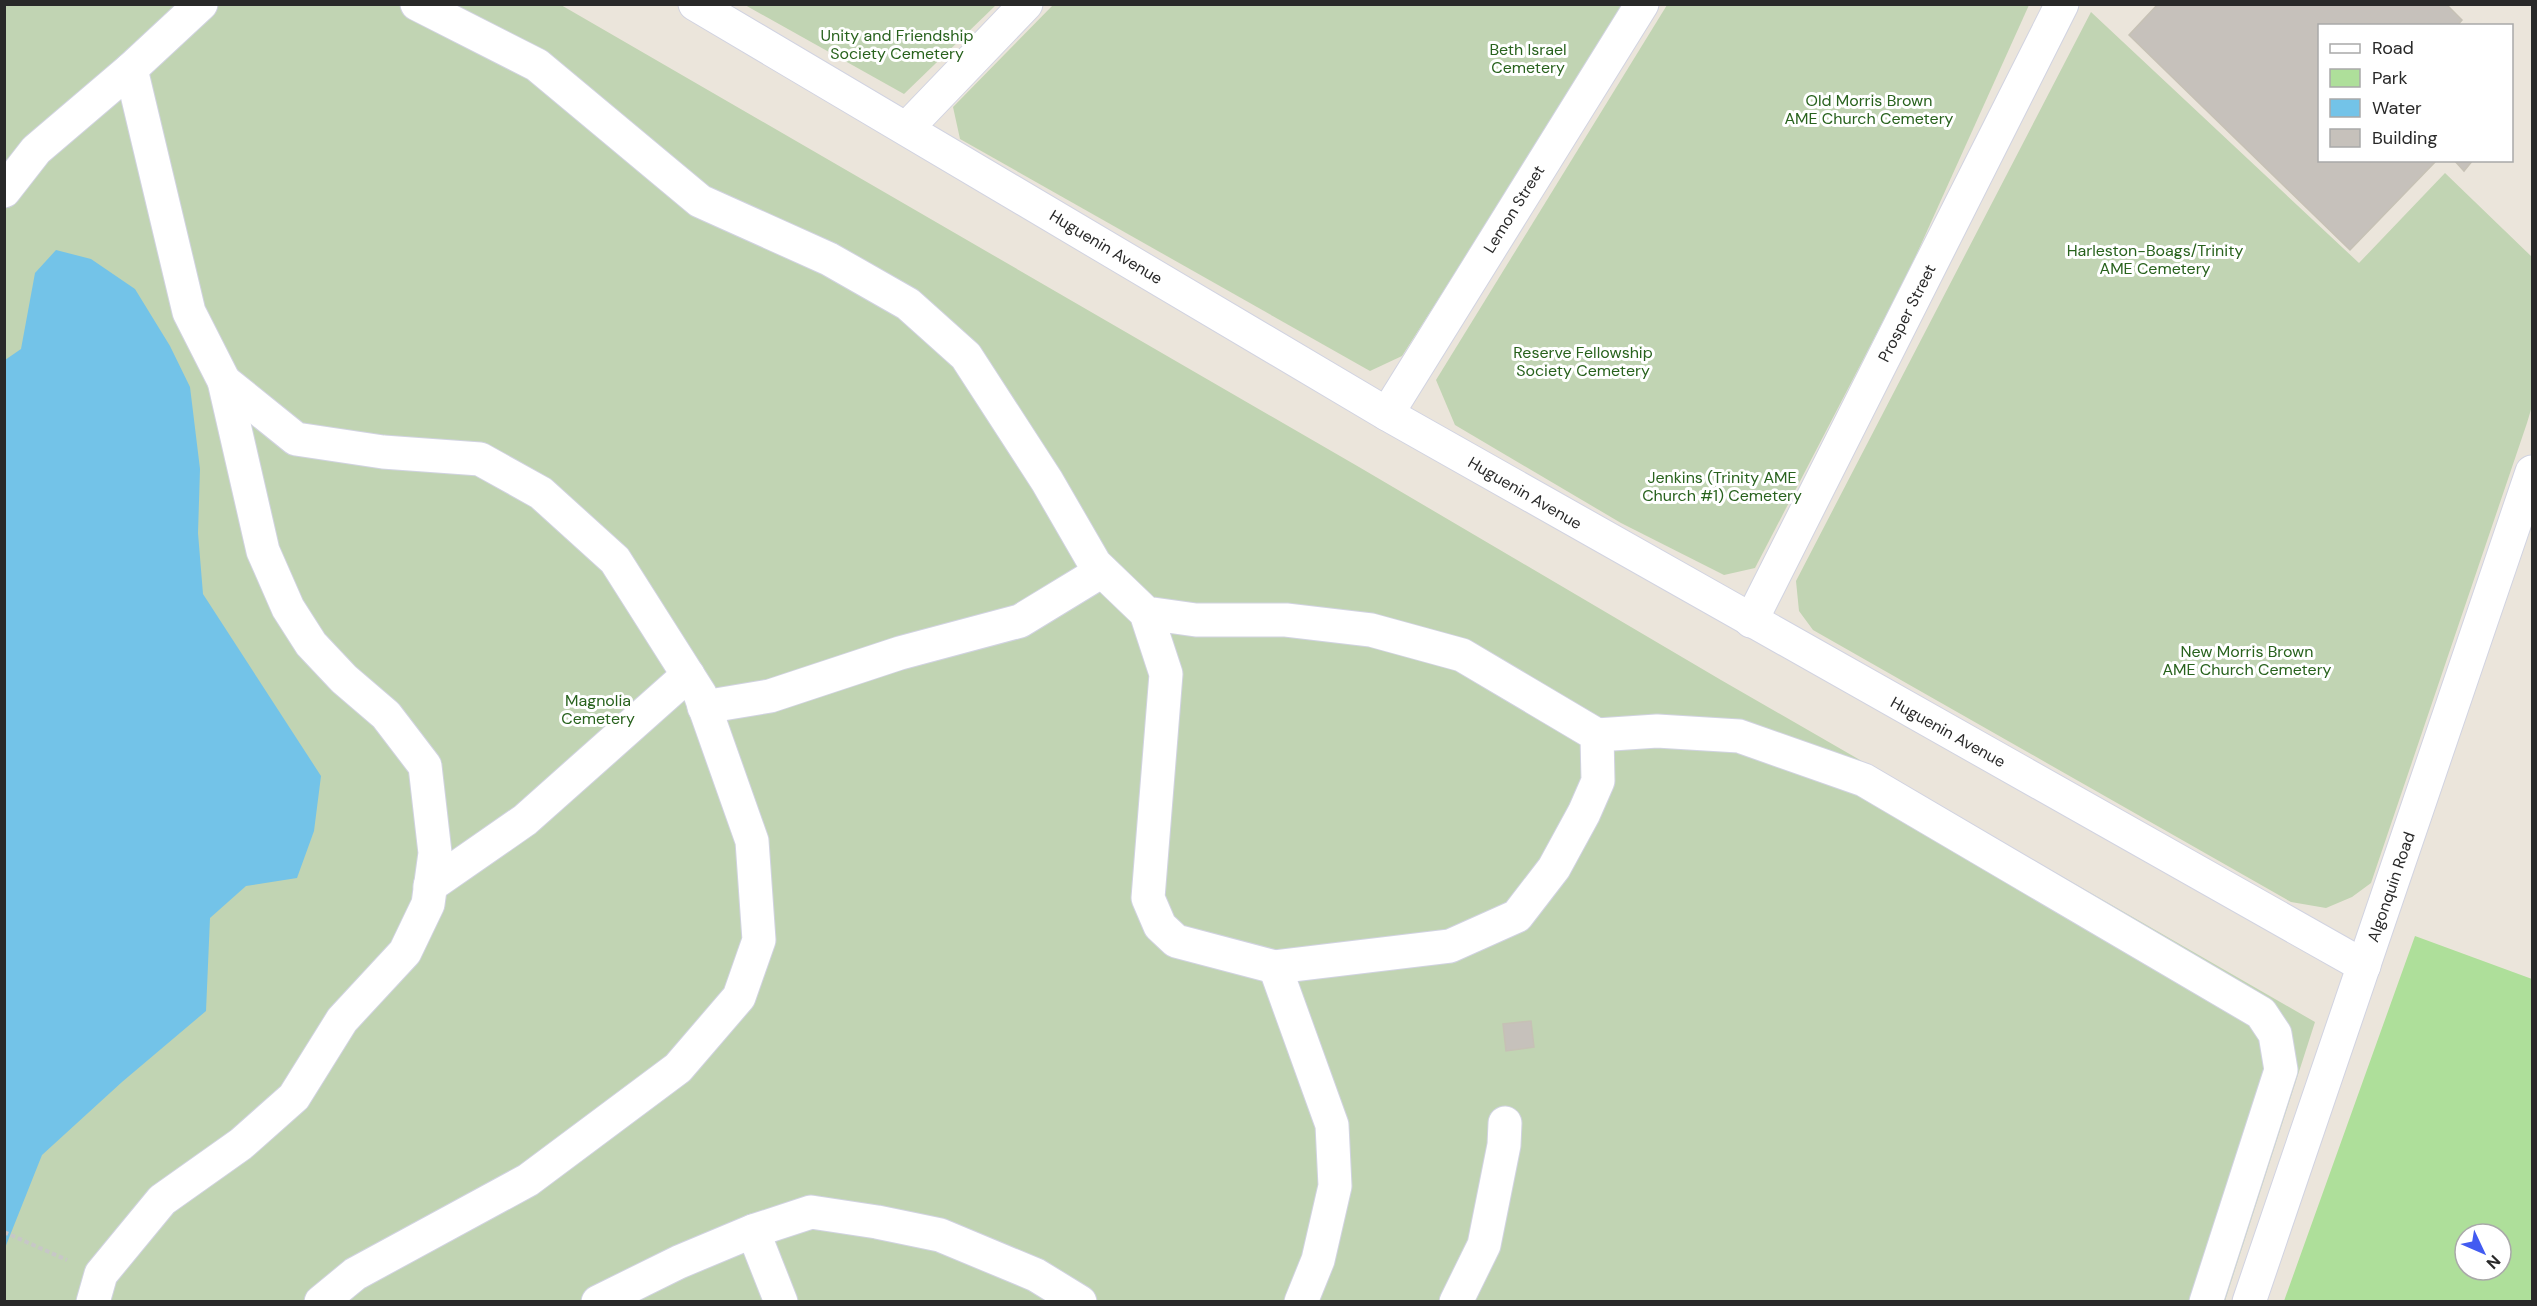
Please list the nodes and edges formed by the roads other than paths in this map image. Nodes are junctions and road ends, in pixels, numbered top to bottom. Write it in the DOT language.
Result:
graph roads {
  1 [pos="201,4"];
  2 [pos="417,4"];
  3 [pos="695,4"];
  4 [pos="1026,4"];
  5 [pos="1642,4"];
  6 [pos="2062,4"];
  7 [pos="131,69"];
  8 [pos="907,128"];
  9 [pos="4,191"];
  10 [pos="224,381"];
  11 [pos="1387,414"];
  12 [pos="2532,472"];
  13 [pos="1102,570"];
  14 [pos="1146,613"];
  15 [pos="1751,621"];
  16 [pos="688,675"];
  17 [pos="704,707"];
  18 [pos="1597,735"];
  19 [pos="430,885"];
  20 [pos="2364,966"];
  21 [pos="1275,967"];
  22 [pos="1505,1123"];
  23 [pos="753,1232"];
  24 [pos="97,1288"];
  25 [pos="321,1302"];
  26 [pos="598,1302"];
  27 [pos="781,1302"];
  28 [pos="1080,1302"];
  29 [pos="1301,1302"];
  30 [pos="1456,1302"];
  31 [pos="2206,1302"];
  32 [pos="2249,1302"];
  1 -- 7 [label="street"];
  2 -- 13 [label="street"];
  3 -- 8 [label="street, Huguenin Avenue"];
  4 -- 8 [label="street"];
  5 -- 11 [label="street, Lemon Street"];
  6 -- 15 [label="street, Prosper Street"];
  7 -- 9 [label="street"];
  7 -- 10 [label="street"];
  8 -- 11 [label="street, Huguenin Avenue"];
  10 -- 16 [label="street"];
  10 -- 19 [label="street"];
  11 -- 15 [label="street, Huguenin Avenue"];
  12 -- 20 [label="street, Algonquin Road"];
  13 -- 14 [label="street"];
  13 -- 17 [label="street"];
  14 -- 18 [label="street"];
  14 -- 21 [label="street"];
  15 -- 20 [label="street, Huguenin Avenue"];
  16 -- 17 [label="street"];
  16 -- 19 [label="street"];
  17 -- 25 [label="street"];
  18 -- 21 [label="street"];
  18 -- 31 [label="street"];
  19 -- 24 [label="street"];
  20 -- 32 [label="street, Algonquin Road"];
  21 -- 29 [label="street"];
  22 -- 30 [label="street"];
  23 -- 26 [label="street"];
  23 -- 27 [label="street"];
  23 -- 28 [label="street"];
}
